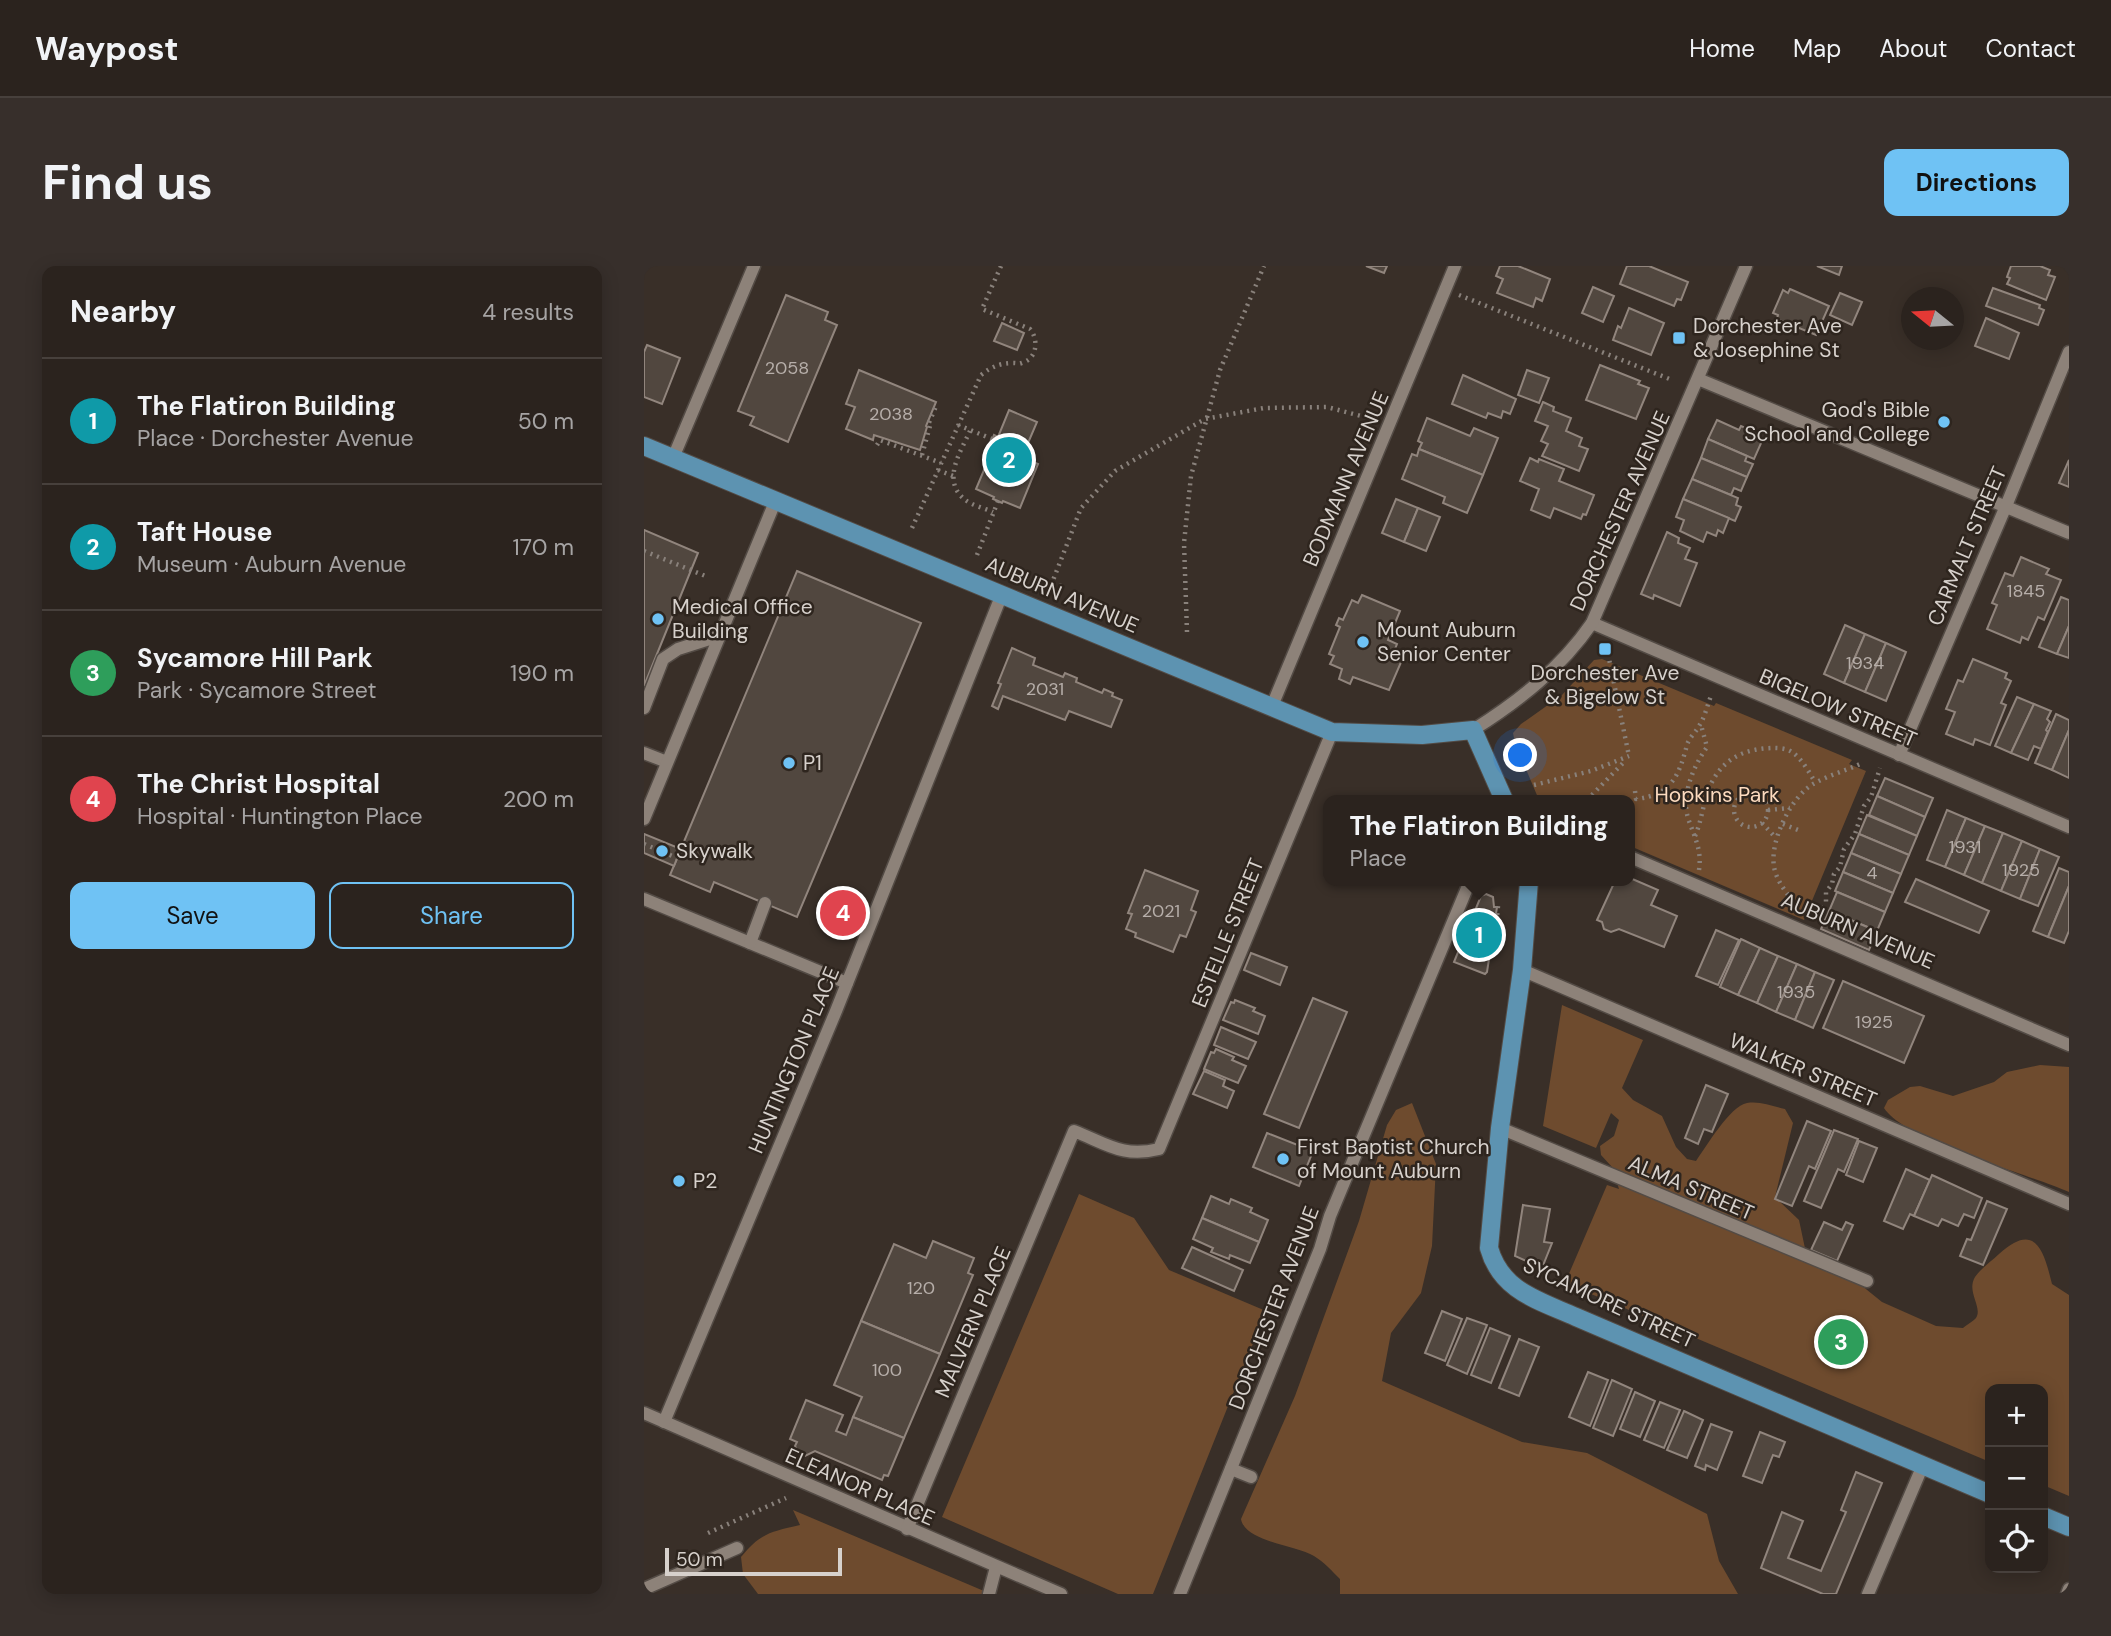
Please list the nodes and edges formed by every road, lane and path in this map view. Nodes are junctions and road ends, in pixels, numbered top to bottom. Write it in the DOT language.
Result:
graph roads {
  1 [pos="754,266"];
  2 [pos="1000,266"];
  3 [pos="1264,266"];
  4 [pos="1455,266"];
  5 [pos="1746,266"];
  6 [pos="1445,289"];
  7 [pos="2069,352"];
  8 [pos="1698,379"];
  9 [pos="1672,380"];
  10 [pos="937,404"];
  11 [pos="1365,417"];
  12 [pos="1205,418"];
  13 [pos="958,425"];
  14 [pos="970,430"];
  15 [pos="992,439"];
  16 [pos="877,445"];
  17 [pos="644,446"];
  18 [pos="922,455"];
  19 [pos="673,458"];
  20 [pos="941,463"];
  21 [pos="938,470"];
  22 [pos="953,476"];
  23 [pos="998,501"];
  24 [pos="775,502"];
  25 [pos="2006,506"];
  26 [pos="993,512"];
  27 [pos="912,528"];
  28 [pos="2069,533"];
  29 [pos="644,551"];
  30 [pos="977,555"];
  31 [pos="708,577"];
  32 [pos="1061,586"];
  33 [pos="1002,594"];
  34 [pos="1592,623"];
  35 [pos="1187,632"];
  36 [pos="719,636"];
  37 [pos="1608,654"];
  38 [pos="1712,696"];
  39 [pos="1272,706"];
  40 [pos="644,708"];
  41 [pos="1701,725"];
  42 [pos="1473,730"];
  43 [pos="1332,732"];
  44 [pos="644,753"];
  45 [pos="1899,755"];
  46 [pos="1629,756"];
  47 [pos="1861,760"];
  48 [pos="667,762"];
  49 [pos="1880,768"];
  50 [pos="1815,782"];
  51 [pos="1534,785"];
  52 [pos="1635,791"];
  53 [pos="1502,795"];
  54 [pos="1592,795"];
  55 [pos="1790,808"];
  56 [pos="1768,810"];
  57 [pos="644,819"];
  58 [pos="1762,823"];
  59 [pos="1782,824"];
  60 [pos="2069,827"];
  61 [pos="1798,830"];
  62 [pos="1695,836"];
  63 [pos="1776,838"];
  64 [pos="644,844"];
  65 [pos="677,858"];
  66 [pos="1635,860"];
  67 [pos="1699,874"];
  68 [pos="1468,886"];
  69 [pos="1529,886"];
  70 [pos="644,899"];
  71 [pos="765,903"];
  72 [pos="1498,906"];
  73 [pos="1796,916"];
  74 [pos="1815,928"];
  75 [pos="1496,929"];
  76 [pos="750,943"];
  77 [pos="1522,970"];
  78 [pos="847,983"];
  79 [pos="2069,1045"];
  80 [pos="1500,1128"];
  81 [pos="1074,1130"];
  82 [pos="2069,1204"];
  83 [pos="1867,1281"];
  84 [pos="644,1413"];
  85 [pos="664,1422"];
  86 [pos="1923,1465"];
  87 [pos="1231,1469"];
  88 [pos="1251,1477"];
  89 [pos="1985,1492"];
  90 [pos="786,1499"];
  91 [pos="2048,1518"];
  92 [pos="2069,1527"];
  93 [pos="907,1529"];
  94 [pos="708,1534"];
  95 [pos="737,1548"];
  96 [pos="996,1567"];
  97 [pos="661,1588"];
  98 [pos="644,1589"];
  99 [pos="2069,1589"];
  100 [pos="989,1594"];
  101 [pos="1060,1594"];
  102 [pos="1180,1594"];
  103 [pos="1868,1594"];
  104 [pos="2067,1594"];
  1 -- 19 [label="street"];
  2 -- 13 [label="path"];
  3 -- 12 [label="path"];
  4 -- 6 [label="street, BODMANN AVENUE"];
  5 -- 8 [label="street, DORCHESTER AVENUE"];
  6 -- 9 [label="path"];
  6 -- 39 [label="street, BODMANN AVENUE"];
  7 -- 25 [label="street, CARMALT STREET"];
  8 -- 25 [label="street"];
  8 -- 34 [label="street, DORCHESTER AVENUE"];
  10 -- 18 [label="path"];
  11 -- 12 [label="path"];
  12 -- 32 [label="path"];
  12 -- 35 [label="path"];
  13 -- 14 [label="path"];
  13 -- 20 [label="path"];
  14 -- 15 [label="path"];
  14 -- 22 [label="path"];
  16 -- 18 [label="path"];
  17 -- 19 [label="main road, AUBURN AVENUE"];
  18 -- 20 [label="path"];
  19 -- 24 [label="main road, AUBURN AVENUE"];
  20 -- 21 [label="path"];
  21 -- 22 [label="path"];
  21 -- 27 [label="path"];
  22 -- 26 [label="path"];
  23 -- 26 [label="path"];
  24 -- 33 [label="main road, AUBURN AVENUE"];
  24 -- 36 [label="street"];
  25 -- 28 [label="street"];
  25 -- 45 [label="street, CARMALT STREET"];
  26 -- 30 [label="path"];
  29 -- 31 [label="path"];
  33 -- 39 [label="main road, AUBURN AVENUE"];
  33 -- 78 [label="street, HUNTINGTON PLACE"];
  34 -- 42 [label="street, DORCHESTER AVENUE"];
  34 -- 45 [label="street, BIGELOW STREET"];
  36 -- 40 [label="street"];
  36 -- 48 [label="street"];
  37 -- 46 [label="path"];
  38 -- 41 [label="path"];
  39 -- 43 [label="main road, AUBURN AVENUE"];
  41 -- 52 [label="path"];
  41 -- 62 [label="path"];
  42 -- 43 [label="main road, AUBURN AVENUE"];
  42 -- 53 [label="main road"];
  43 -- 81 [label="street, ESTELLE STREET"];
  44 -- 48 [label="street"];
  45 -- 60 [label="street, BIGELOW STREET"];
  46 -- 51 [label="path"];
  46 -- 54 [label="path"];
  47 -- 50 [label="path"];
  48 -- 57 [label="street"];
  49 -- 74 [label="path"];
  50 -- 55 [label="path"];
  50 -- 62 [label="path"];
  55 -- 56 [label="path"];
  55 -- 59 [label="path"];
  56 -- 58 [label="path"];
  56 -- 58 [label="path"];
  58 -- 63 [label="path"];
  59 -- 61 [label="path"];
  59 -- 63 [label="path"];
  62 -- 67 [label="path"];
  63 -- 73 [label="path"];
  64 -- 65 [label="path"];
  66 -- 79 [label="street, AUBURN AVENUE"];
  68 -- 87 [label="street, DORCHESTER AVENUE"];
  69 -- 77 [label="main road, SYCAMORE STREET"];
  70 -- 76 [label="street"];
  71 -- 76 [label="street"];
  72 -- 75 [label="path"];
  76 -- 78 [label="street"];
  77 -- 80 [label="main road, SYCAMORE STREET"];
  77 -- 82 [label="street, WALKER STREET"];
  78 -- 85 [label="street, HUNTINGTON PLACE"];
  80 -- 83 [label="street, ALMA STREET"];
  80 -- 86 [label="main road, SYCAMORE STREET"];
  81 -- 93 [label="street, MALVERN PLACE"];
  84 -- 85 [label="street, ELEANOR PLACE"];
  85 -- 93 [label="street, ELEANOR PLACE"];
  86 -- 89 [label="main road, SYCAMORE STREET"];
  86 -- 103 [label="street"];
  87 -- 88 [label="street"];
  87 -- 102 [label="street, DORCHESTER AVENUE"];
  90 -- 94 [label="path"];
  91 -- 92 [label="main road"];
  93 -- 96 [label="street, ELEANOR PLACE"];
  95 -- 97 [label="street"];
  96 -- 100 [label="street"];
  96 -- 101 [label="street, ELEANOR PLACE"];
  97 -- 98 [label="street"];
  99 -- 104 [label="street"];
}
